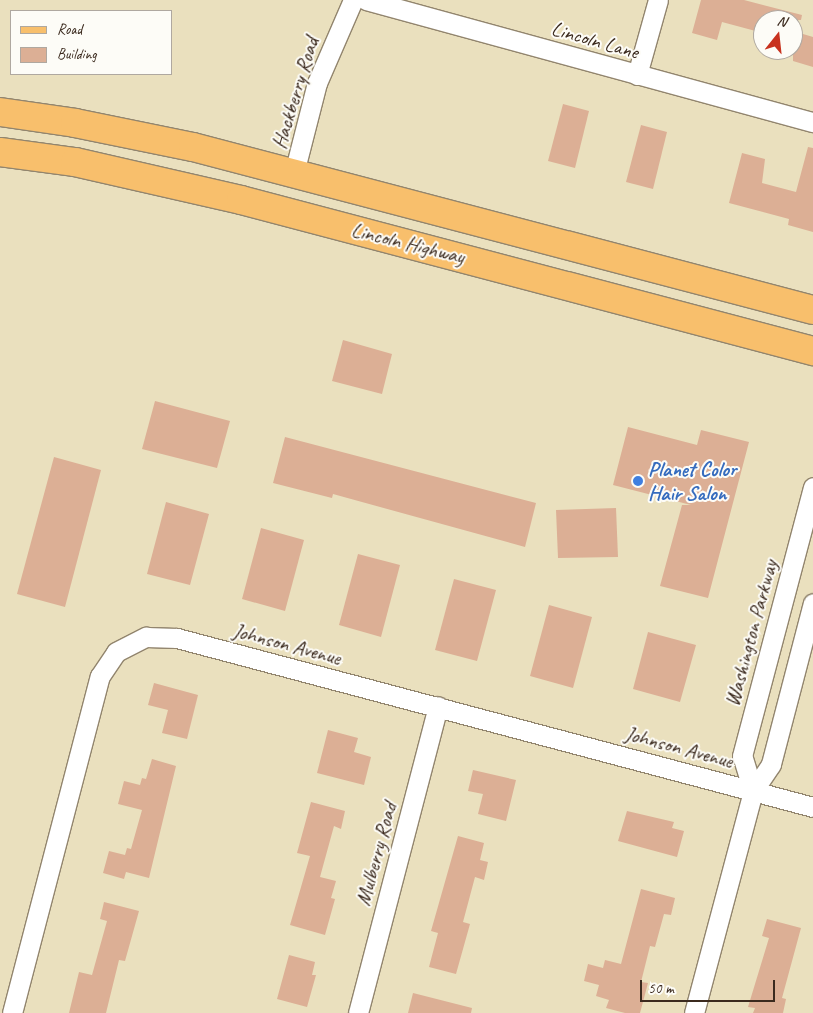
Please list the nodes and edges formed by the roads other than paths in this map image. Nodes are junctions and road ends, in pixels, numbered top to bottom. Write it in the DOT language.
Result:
graph roads {
  1 [pos="353,0"];
  2 [pos="366,0"];
  3 [pos="658,0"];
  4 [pos="637,75"];
  5 [pos="0,112"];
  6 [pos="813,122"];
  7 [pos="0,152"];
  8 [pos="294,173"];
  9 [pos="813,310"];
  10 [pos="813,351"];
  11 [pos="813,487"];
  12 [pos="813,602"];
  13 [pos="438,706"];
  14 [pos="753,791"];
  15 [pos="813,808"];
  16 [pos="12,1013"];
  17 [pos="358,1013"];
  18 [pos="694,1013"];
  1 -- 8 [label="street, Hackberry Road"];
  2 -- 4 [label="street, Lincoln Lane"];
  3 -- 4 [label="street"];
  4 -- 6 [label="street, Lincoln Lane"];
  5 -- 8 [label="main road, Lincoln Highway"];
  7 -- 10 [label="main road, Lincoln Highway"];
  8 -- 9 [label="main road, Lincoln Highway"];
  11 -- 14 [label="street, Washington Parkway"];
  12 -- 14 [label="street"];
  13 -- 14 [label="street, Johnson Avenue"];
  13 -- 16 [label="street, Johnson Avenue"];
  13 -- 17 [label="street, Mulberry Road"];
  14 -- 15 [label="street, Johnson Avenue"];
  14 -- 18 [label="street"];
}
